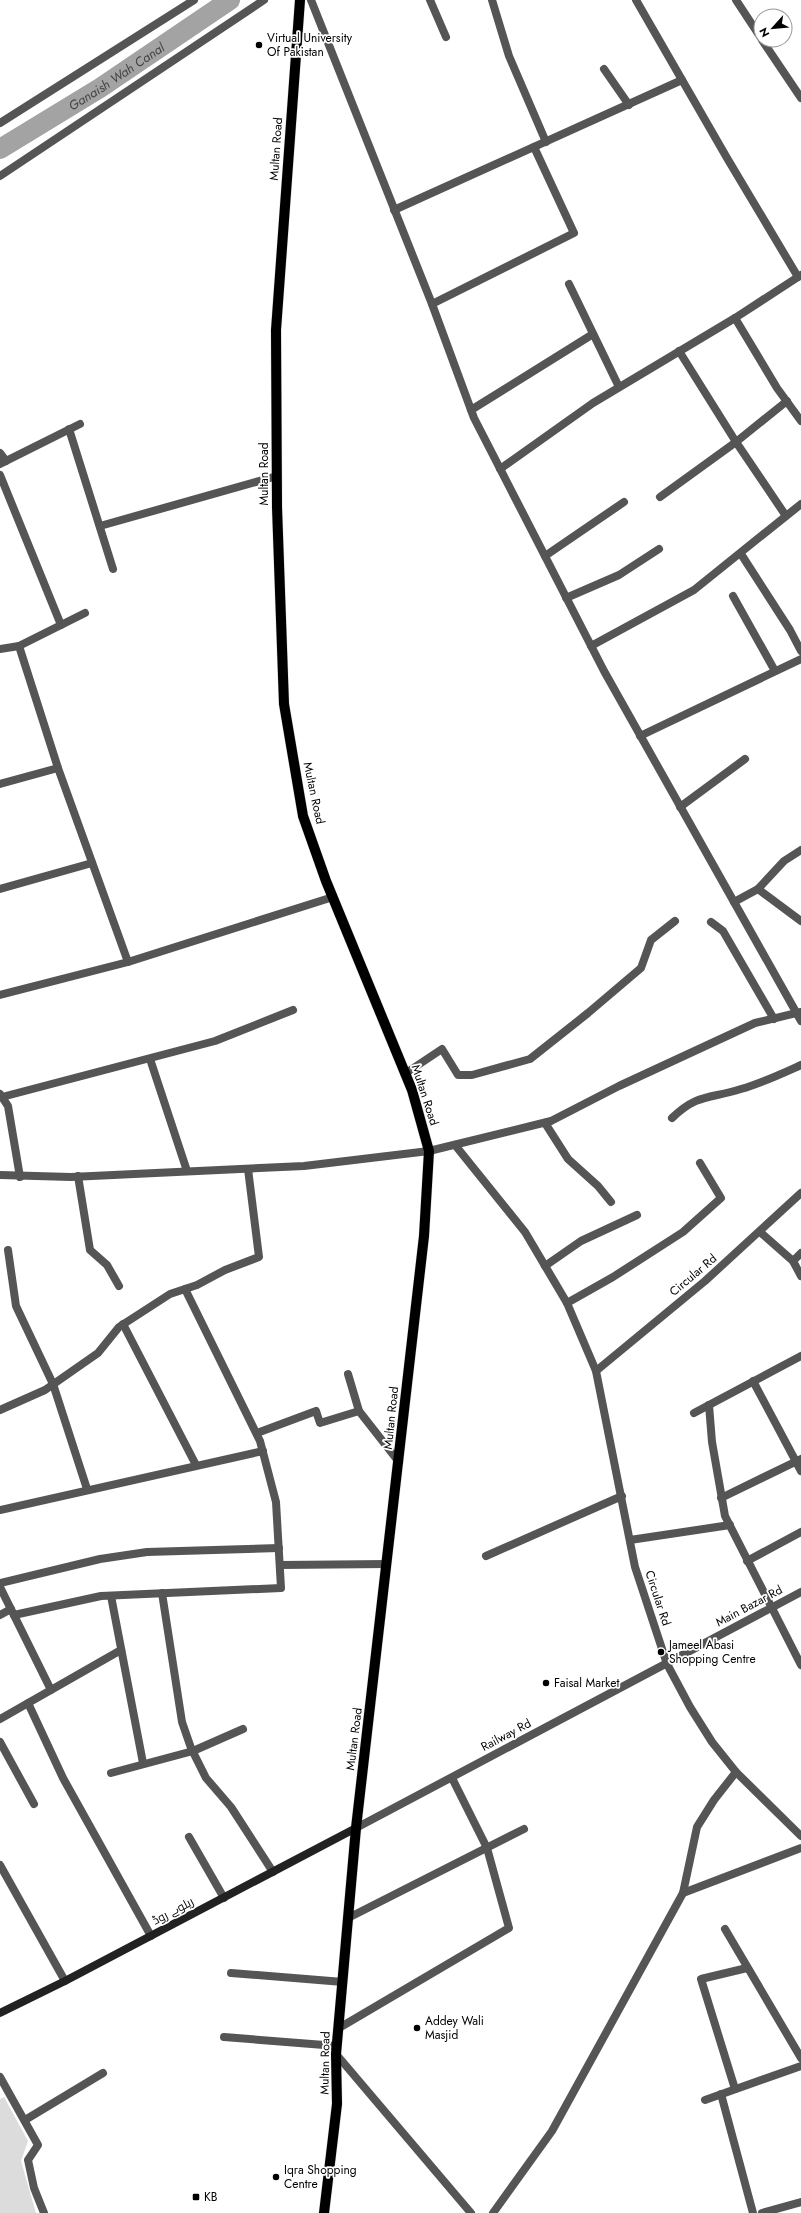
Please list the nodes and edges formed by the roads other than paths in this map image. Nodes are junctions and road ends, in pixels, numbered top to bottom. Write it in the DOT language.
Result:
graph roads {
  1 [pos="194,0"];
  2 [pos="264,0"];
  3 [pos="300,0"];
  4 [pos="312,0"];
  5 [pos="430,0"];
  6 [pos="492,0"];
  7 [pos="636,0"];
  8 [pos="736,0"];
  9 [pos="753,26"];
  10 [pos="446,37"];
  11 [pos="768,48"];
  12 [pos="604,69"];
  13 [pos="682,80"];
  14 [pos="801,98"];
  15 [pos="629,104"];
  16 [pos="0,123"];
  17 [pos="546,142"];
  18 [pos="534,147"];
  19 [pos="0,176"];
  20 [pos="394,210"];
  21 [pos="800,276"];
  22 [pos="569,284"];
  23 [pos="432,304"];
  24 [pos="735,318"];
  25 [pos="593,334"];
  26 [pos="679,351"];
  27 [pos="619,387"];
  28 [pos="787,401"];
  29 [pos="471,410"];
  30 [pos="801,421"];
  31 [pos="80,424"];
  32 [pos="69,429"];
  33 [pos="736,442"];
  34 [pos="0,453"];
  35 [pos="3,463"];
  36 [pos="500,469"];
  37 [pos="0,475"];
  38 [pos="277,476"];
  39 [pos="660,497"];
  40 [pos="624,502"];
  41 [pos="801,504"];
  42 [pos="786,516"];
  43 [pos="100,526"];
  44 [pos="659,549"];
  45 [pos="742,554"];
  46 [pos="545,556"];
  47 [pos="113,568"];
  48 [pos="733,596"];
  49 [pos="566,598"];
  50 [pos="86,613"];
  51 [pos="61,625"];
  52 [pos="19,646"];
  53 [pos="591,646"];
  54 [pos="0,649"];
  55 [pos="801,651"];
  56 [pos="801,659"];
  57 [pos="775,671"];
  58 [pos="640,736"];
  59 [pos="745,758"];
  60 [pos="58,768"];
  61 [pos="0,784"];
  62 [pos="680,807"];
  63 [pos="801,850"];
  64 [pos="92,863"];
  65 [pos="0,889"];
  66 [pos="758,889"];
  67 [pos="333,897"];
  68 [pos="734,902"];
  69 [pos="675,921"];
  70 [pos="801,921"];
  71 [pos="711,922"];
  72 [pos="128,962"];
  73 [pos="0,995"];
  74 [pos="293,1010"];
  75 [pos="799,1012"];
  76 [pos="774,1019"];
  77 [pos="801,1020"];
  78 [pos="150,1059"];
  79 [pos="801,1065"];
  80 [pos="406,1073"];
  81 [pos="1,1095"];
  82 [pos="672,1118"];
  83 [pos="545,1123"];
  84 [pos="455,1145"];
  85 [pos="429,1151"];
  86 [pos="700,1163"];
  87 [pos="248,1169"];
  88 [pos="187,1171"];
  89 [pos="0,1175"];
  90 [pos="78,1176"];
  91 [pos="20,1177"];
  92 [pos="801,1193"];
  93 [pos="611,1202"];
  94 [pos="637,1215"];
  95 [pos="760,1232"];
  96 [pos="8,1250"];
  97 [pos="801,1253"];
  98 [pos="793,1261"];
  99 [pos="545,1266"];
  100 [pos="801,1276"];
  101 [pos="119,1286"];
  102 [pos="185,1289"];
  103 [pos="567,1303"];
  104 [pos="123,1324"];
  105 [pos="801,1356"];
  106 [pos="596,1371"];
  107 [pos="348,1374"];
  108 [pos="754,1381"];
  109 [pos="53,1384"];
  110 [pos="709,1405"];
  111 [pos="0,1410"];
  112 [pos="359,1411"];
  113 [pos="694,1413"];
  114 [pos="257,1433"];
  115 [pos="263,1451"];
  116 [pos="798,1460"];
  117 [pos="399,1462"];
  118 [pos="196,1465"];
  119 [pos="801,1471"];
  120 [pos="87,1489"];
  121 [pos="622,1496"];
  122 [pos="721,1498"];
  123 [pos="0,1510"];
  124 [pos="730,1525"];
  125 [pos="801,1532"];
  126 [pos="630,1540"];
  127 [pos="279,1548"];
  128 [pos="486,1556"];
  129 [pos="747,1561"];
  130 [pos="387,1564"];
  131 [pos="280,1565"];
  132 [pos="0,1583"];
  133 [pos="0,1587"];
  134 [pos="801,1592"];
  135 [pos="162,1593"];
  136 [pos="111,1596"];
  137 [pos="771,1608"];
  138 [pos="12,1612"];
  139 [pos="0,1615"];
  140 [pos="121,1650"];
  141 [pos="667,1664"];
  142 [pos="801,1665"];
  143 [pos="51,1690"];
  144 [pos="28,1704"];
  145 [pos="0,1719"];
  146 [pos="243,1729"];
  147 [pos="0,1742"];
  148 [pos="193,1751"];
  149 [pos="143,1763"];
  150 [pos="736,1772"];
  151 [pos="111,1773"];
  152 [pos="452,1778"];
  153 [pos="34,1804"];
  154 [pos="356,1828"];
  155 [pos="524,1829"];
  156 [pos="801,1836"];
  157 [pos="189,1837"];
  158 [pos="486,1848"];
  159 [pos="801,1848"];
  160 [pos="0,1865"];
  161 [pos="273,1872"];
  162 [pos="682,1893"];
  163 [pos="224,1898"];
  164 [pos="348,1918"];
  165 [pos="725,1929"];
  166 [pos="151,1936"];
  167 [pos="747,1968"];
  168 [pos="231,1974"];
  169 [pos="65,1981"];
  170 [pos="343,1982"];
  171 [pos="0,2013"];
  172 [pos="339,2028"];
  173 [pos="224,2037"];
  174 [pos="337,2050"];
  175 [pos="801,2058"];
  176 [pos="801,2066"];
  177 [pos="103,2073"];
  178 [pos="0,2077"];
  179 [pos="735,2089"];
  180 [pos="721,2094"];
  181 [pos="705,2100"];
  182 [pos="25,2120"];
  183 [pos="801,2202"];
  184 [pos="44,2213"];
  185 [pos="324,2213"];
  186 [pos="471,2213"];
  187 [pos="493,2213"];
  188 [pos="753,2213"];
  189 [pos="762,2213"];
  1 -- 16 [label="street"];
  2 -- 19 [label="street"];
  3 -- 38 [label="main road, Multan Road"];
  4 -- 20 [label="street"];
  5 -- 10 [label="street"];
  6 -- 17 [label="street"];
  7 -- 13 [label="street"];
  8 -- 9 [label="street"];
  11 -- 14 [label="street"];
  12 -- 15 [label="street"];
  13 -- 15 [label="street"];
  13 -- 21 [label="street"];
  15 -- 17 [label="street"];
  17 -- 18 [label="street"];
  18 -- 20 [label="street"];
  18 -- 23 [label="street"];
  20 -- 23 [label="street"];
  21 -- 24 [label="street"];
  22 -- 25 [label="street"];
  23 -- 29 [label="street"];
  24 -- 26 [label="street"];
  24 -- 28 [label="street"];
  25 -- 27 [label="street"];
  25 -- 29 [label="street"];
  26 -- 27 [label="street"];
  26 -- 33 [label="street"];
  27 -- 36 [label="street"];
  28 -- 30 [label="street"];
  28 -- 33 [label="street"];
  29 -- 36 [label="street"];
  31 -- 32 [label="street"];
  32 -- 35 [label="street"];
  32 -- 43 [label="street"];
  33 -- 39 [label="street"];
  33 -- 42 [label="street"];
  34 -- 35 [label="street"];
  36 -- 46 [label="street"];
  37 -- 51 [label="street"];
  38 -- 43 [label="street"];
  38 -- 67 [label="main road, Multan Road"];
  40 -- 46 [label="street"];
  41 -- 42 [label="street"];
  42 -- 45 [label="street"];
  43 -- 47 [label="street"];
  44 -- 49 [label="street"];
  45 -- 53 [label="street"];
  45 -- 55 [label="street"];
  46 -- 49 [label="street"];
  48 -- 57 [label="street"];
  49 -- 53 [label="street"];
  50 -- 51 [label="street"];
  51 -- 52 [label="street"];
  52 -- 54 [label="street"];
  52 -- 60 [label="street"];
  53 -- 58 [label="street"];
  56 -- 57 [label="street"];
  57 -- 58 [label="street"];
  58 -- 62 [label="street"];
  59 -- 62 [label="street"];
  60 -- 61 [label="street"];
  60 -- 64 [label="street"];
  62 -- 68 [label="street"];
  63 -- 66 [label="street"];
  64 -- 65 [label="street"];
  64 -- 72 [label="street"];
  66 -- 68 [label="street"];
  66 -- 70 [label="street"];
  67 -- 72 [label="street"];
  67 -- 80 [label="main road, Multan Road"];
  68 -- 75 [label="street"];
  69 -- 80 [label="street"];
  71 -- 76 [label="street"];
  72 -- 73 [label="street"];
  74 -- 78 [label="street"];
  75 -- 76 [label="street"];
  75 -- 77 [label="street"];
  76 -- 83 [label="street"];
  78 -- 81 [label="street"];
  78 -- 88 [label="street"];
  79 -- 82 [label="street"];
  80 -- 85 [label="main road, Multan Road"];
  81 -- 91 [label="street"];
  83 -- 84 [label="street"];
  83 -- 93 [label="street"];
  84 -- 85 [label="street"];
  84 -- 99 [label="street, Circular Rd"];
  85 -- 87 [label="street"];
  85 -- 117 [label="main road, Multan Road"];
  86 -- 103 [label="street"];
  87 -- 88 [label="street"];
  87 -- 102 [label="street"];
  88 -- 90 [label="street"];
  89 -- 91 [label="street"];
  90 -- 91 [label="street"];
  90 -- 101 [label="street"];
  92 -- 95 [label="street, Circular Rd"];
  94 -- 99 [label="street"];
  95 -- 98 [label="street"];
  95 -- 106 [label="street, Circular Rd"];
  96 -- 109 [label="street"];
  97 -- 98 [label="street"];
  98 -- 100 [label="street"];
  99 -- 103 [label="street, Circular Rd"];
  102 -- 104 [label="street"];
  102 -- 114 [label="street"];
  103 -- 106 [label="street, Circular Rd"];
  104 -- 109 [label="street"];
  104 -- 118 [label="street"];
  105 -- 108 [label="street"];
  106 -- 121 [label="street, Circular Rd"];
  107 -- 112 [label="street"];
  108 -- 110 [label="street"];
  108 -- 116 [label="street"];
  109 -- 111 [label="street"];
  109 -- 120 [label="street"];
  110 -- 113 [label="street"];
  110 -- 122 [label="street"];
  112 -- 114 [label="street"];
  112 -- 117 [label="street"];
  114 -- 115 [label="street"];
  115 -- 118 [label="street"];
  115 -- 127 [label="street"];
  116 -- 119 [label="street"];
  116 -- 122 [label="street"];
  117 -- 130 [label="main road, Multan Road"];
  118 -- 120 [label="street"];
  120 -- 123 [label="street"];
  121 -- 126 [label="street, Circular Rd"];
  121 -- 128 [label="street"];
  122 -- 124 [label="street"];
  124 -- 126 [label="street"];
  124 -- 129 [label="street"];
  125 -- 129 [label="street"];
  126 -- 141 [label="street, Circular Rd"];
  127 -- 131 [label="street"];
  127 -- 132 [label="street"];
  129 -- 137 [label="street"];
  130 -- 131 [label="street"];
  130 -- 154 [label="main road, Multan Road"];
  131 -- 135 [label="street"];
  133 -- 138 [label="street"];
  134 -- 137 [label="street, Main Bazar Rd"];
  135 -- 136 [label="street"];
  135 -- 148 [label="street"];
  136 -- 138 [label="street"];
  136 -- 140 [label="street"];
  137 -- 141 [label="street, Main Bazar Rd"];
  137 -- 142 [label="street"];
  138 -- 139 [label="street"];
  138 -- 143 [label="street"];
  140 -- 143 [label="street"];
  140 -- 149 [label="street"];
  141 -- 150 [label="street, Circular Rd"];
  141 -- 152 [label="street, Railway Rd"];
  143 -- 144 [label="street"];
  144 -- 145 [label="street"];
  144 -- 166 [label="street"];
  146 -- 148 [label="street"];
  147 -- 153 [label="street"];
  148 -- 149 [label="street"];
  148 -- 161 [label="street"];
  149 -- 151 [label="street"];
  150 -- 156 [label="street, Circular Rd"];
  150 -- 162 [label="street"];
  152 -- 154 [label="street, Railway Rd"];
  152 -- 158 [label="street"];
  154 -- 161 [label="main road, ریلوے روڈ"];
  154 -- 164 [label="main road, Multan Road"];
  155 -- 158 [label="street"];
  157 -- 163 [label="street"];
  158 -- 164 [label="street"];
  158 -- 172 [label="street"];
  159 -- 162 [label="street"];
  160 -- 169 [label="street"];
  161 -- 163 [label="main road, ریلوے روڈ"];
  162 -- 187 [label="street"];
  163 -- 166 [label="main road, ریلوے روڈ"];
  164 -- 170 [label="main road, Multan Road"];
  165 -- 167 [label="street"];
  166 -- 169 [label="main road, ریلوے روڈ"];
  167 -- 175 [label="street"];
  167 -- 179 [label="street"];
  168 -- 170 [label="street"];
  169 -- 171 [label="main road, ریلوے روڈ"];
  170 -- 172 [label="main road, Multan Road"];
  172 -- 174 [label="main road, Multan Road"];
  173 -- 174 [label="street"];
  174 -- 185 [label="main road, Multan Road"];
  174 -- 186 [label="street"];
  176 -- 179 [label="street"];
  177 -- 182 [label="street"];
  178 -- 182 [label="street"];
  179 -- 180 [label="street"];
  180 -- 181 [label="street"];
  180 -- 188 [label="street"];
  182 -- 184 [label="street"];
  183 -- 189 [label="street"];
}
